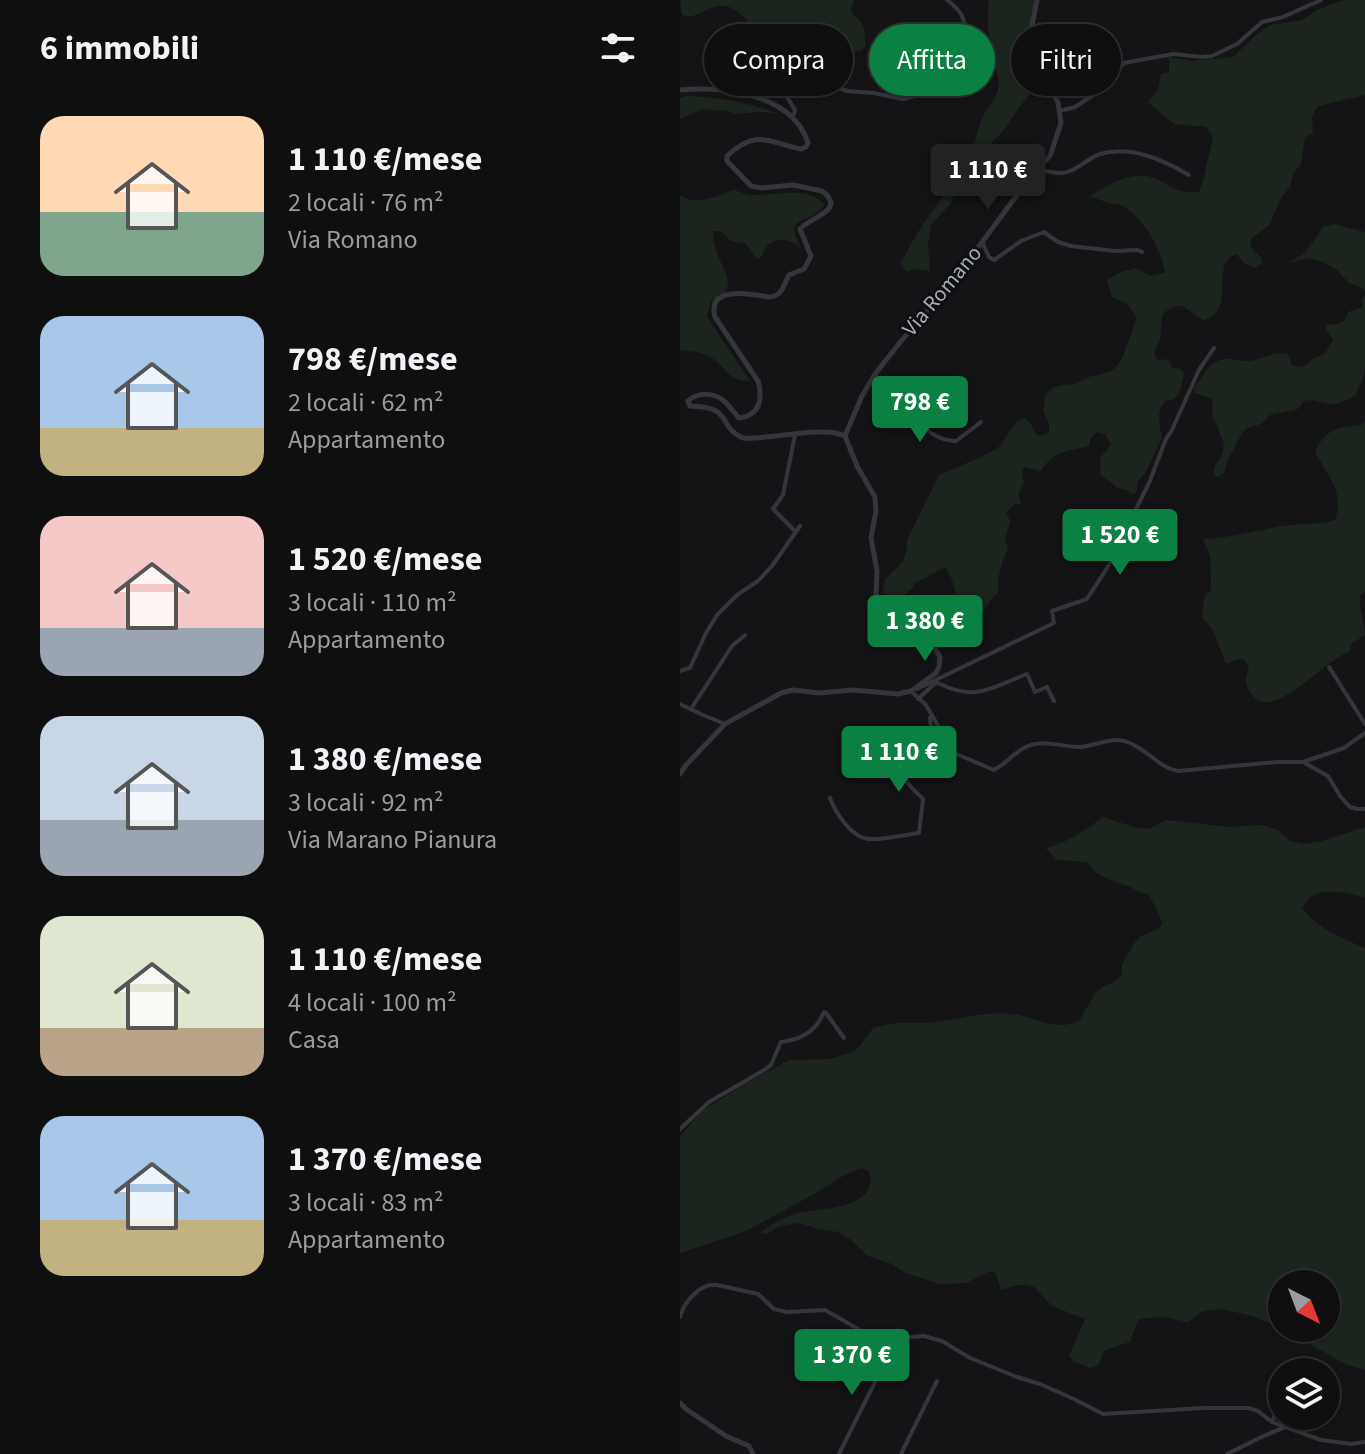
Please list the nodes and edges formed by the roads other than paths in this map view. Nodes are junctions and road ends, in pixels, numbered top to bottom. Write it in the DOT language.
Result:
graph roads {
  1 [pos="947,0"];
  2 [pos="1037,0"];
  3 [pos="1321,0"];
  4 [pos="680,90"];
  5 [pos="1060,111"];
  6 [pos="792,116"];
  7 [pos="1189,175"];
  8 [pos="1027,185"];
  9 [pos="982,242"];
  10 [pos="1142,252"];
  11 [pos="1214,348"];
  12 [pos="874,375"];
  13 [pos="964,387"];
  14 [pos="895,395"];
  15 [pos="981,422"];
  16 [pos="795,435"];
  17 [pos="845,436"];
  18 [pos="800,526"];
  19 [pos="796,532"];
  20 [pos="745,635"];
  21 [pos="1329,667"];
  22 [pos="680,671"];
  23 [pos="913,690"];
  24 [pos="918,699"];
  25 [pos="1054,701"];
  26 [pos="680,704"];
  27 [pos="691,709"];
  28 [pos="932,715"];
  29 [pos="725,724"];
  30 [pos="1365,724"];
  31 [pos="1365,733"];
  32 [pos="1303,762"];
  33 [pos="680,774"];
  34 [pos="830,798"];
  35 [pos="1365,809"];
  36 [pos="844,1038"];
  37 [pos="680,1129"];
  38 [pos="680,1316"];
  39 [pos="897,1338"];
  40 [pos="937,1381"];
  41 [pos="680,1403"];
  42 [pos="1268,1419"];
  43 [pos="1277,1430"];
  44 [pos="1293,1430"];
  45 [pos="1365,1442"];
  46 [pos="753,1454"];
  47 [pos="839,1454"];
  48 [pos="901,1454"];
  49 [pos="1227,1454"];
  1 -- 6 [label="street"];
  2 -- 5 [label="street"];
  3 -- 5 [label="street"];
  4 -- 6 [label="street"];
  5 -- 8 [label="street, Via Romano"];
  6 -- 16 [label="street"];
  7 -- 8 [label="street"];
  8 -- 9 [label="street, Via Romano"];
  9 -- 10 [label="street"];
  9 -- 12 [label="street, Via Romano"];
  11 -- 23 [label="street"];
  12 -- 14 [label="street"];
  12 -- 17 [label="street, Via Romano"];
  13 -- 14 [label="street"];
  14 -- 15 [label="street"];
  16 -- 17 [label="street"];
  16 -- 19 [label="street"];
  17 -- 23 [label="street"];
  18 -- 19 [label="street"];
  19 -- 22 [label="street"];
  20 -- 27 [label="street"];
  21 -- 30 [label="street"];
  23 -- 24 [label="street"];
  23 -- 29 [label="street"];
  24 -- 25 [label="street"];
  24 -- 28 [label="street"];
  26 -- 27 [label="street"];
  27 -- 29 [label="street"];
  28 -- 32 [label="street"];
  28 -- 34 [label="street"];
  29 -- 33 [label="street"];
  31 -- 32 [label="street"];
  32 -- 35 [label="street"];
  36 -- 37 [label="street"];
  38 -- 39 [label="street"];
  39 -- 42 [label="street"];
  39 -- 47 [label="street"];
  40 -- 48 [label="street"];
  41 -- 46 [label="street"];
  43 -- 49 [label="street"];
  44 -- 45 [label="street"];
}
